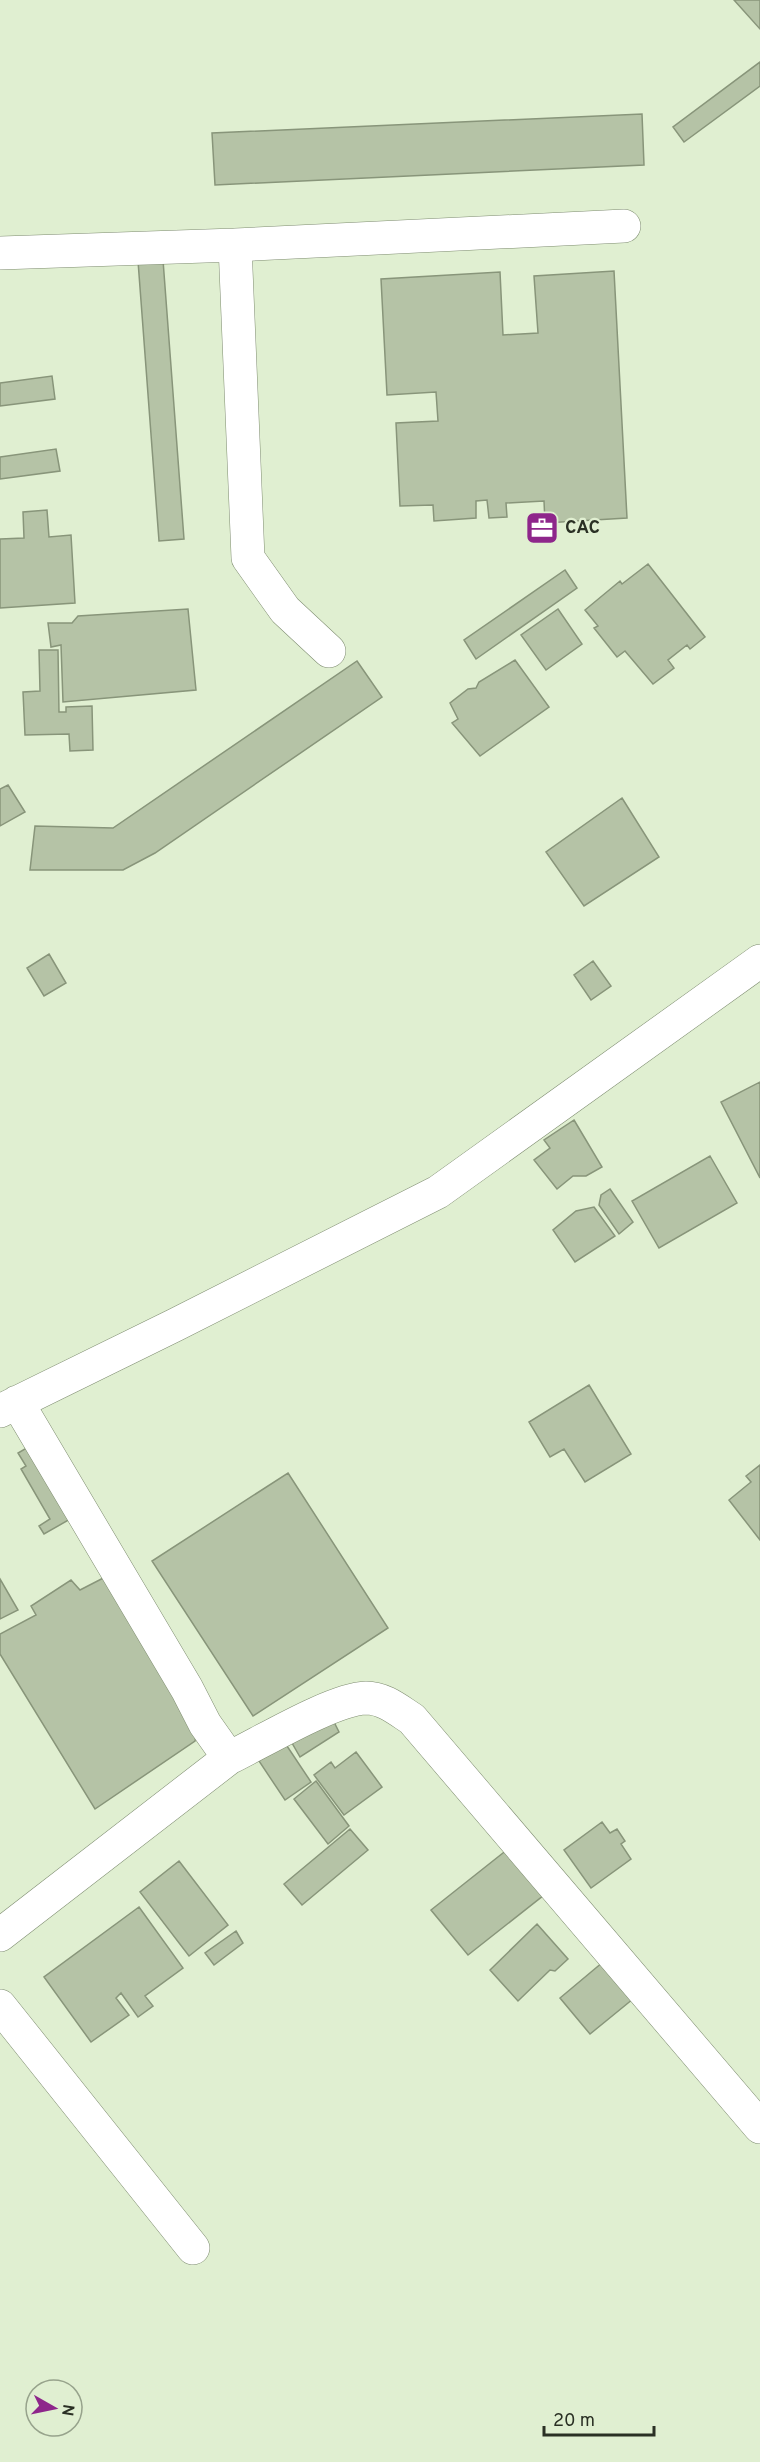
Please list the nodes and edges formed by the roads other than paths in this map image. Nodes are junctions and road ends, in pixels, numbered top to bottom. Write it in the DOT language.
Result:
graph roads {
  1 [pos="624,226"];
  2 [pos="236,245"];
  3 [pos="0,253"];
  4 [pos="329,651"];
  5 [pos="760,961"];
  6 [pos="9,1406"];
  7 [pos="229,1758"];
  8 [pos="0,1935"];
  9 [pos="0,2006"];
  10 [pos="760,2127"];
  11 [pos="193,2248"];
  1 -- 2 [label="street"];
  2 -- 3 [label="street"];
  2 -- 4 [label="street"];
  5 -- 6 [label="street"];
  6 -- 7 [label="street"];
  7 -- 8 [label="street"];
  7 -- 10 [label="street"];
  9 -- 11 [label="street"];
}
